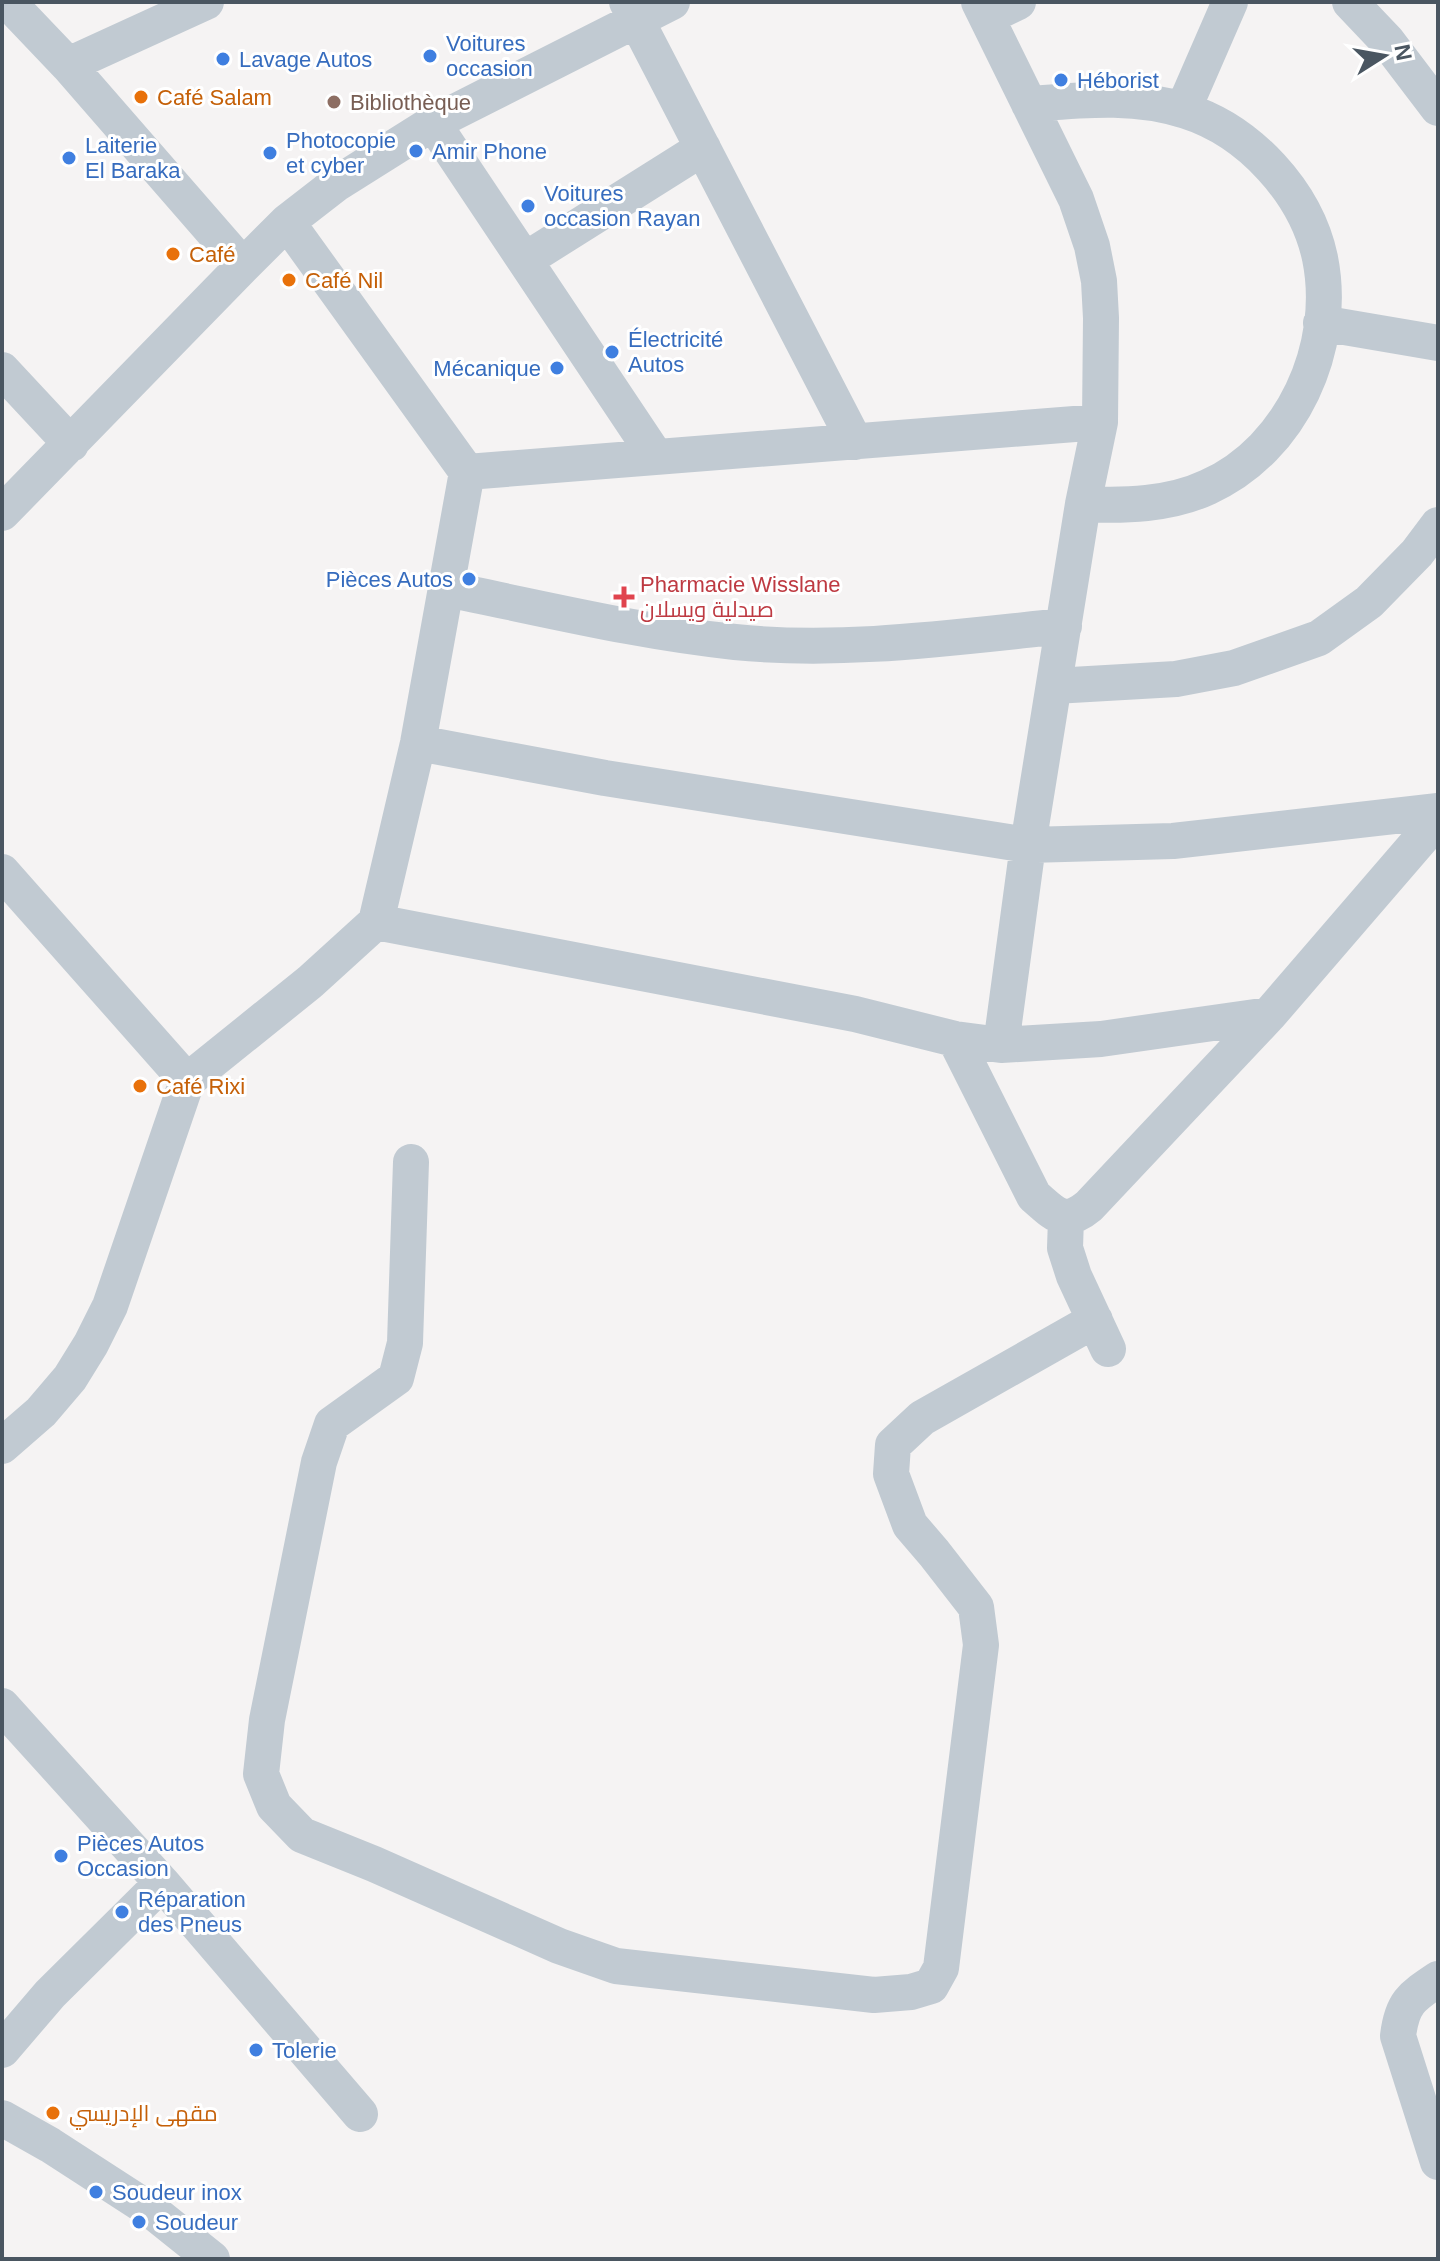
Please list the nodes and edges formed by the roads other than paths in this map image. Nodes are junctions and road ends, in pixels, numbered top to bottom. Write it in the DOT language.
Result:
graph roads {
  1 [pos="8,2"];
  2 [pos="206,2"];
  3 [pos="672,2"];
  4 [pos="1230,2"];
  5 [pos="1350,2"];
  6 [pos="995,7"];
  7 [pos="632,11"];
  8 [pos="68,65"];
  9 [pos="1029,104"];
  10 [pos="1438,108"];
  11 [pos="1183,110"];
  12 [pos="433,123"];
  13 [pos="703,148"];
  14 [pos="287,222"];
  15 [pos="525,260"];
  16 [pos="243,266"];
  17 [pos="1321,323"];
  18 [pos="1438,343"];
  19 [pos="2,370"];
  20 [pos="1100,422"];
  21 [pos="855,442"];
  22 [pos="71,444"];
  23 [pos="656,457"];
  24 [pos="467,472"];
  25 [pos="1083,504"];
  26 [pos="2,513"];
  27 [pos="1438,525"];
  28 [pos="446,589"];
  29 [pos="1064,626"];
  30 [pos="1054,686"];
  31 [pos="418,743"];
  32 [pos="1438,811"];
  33 [pos="1438,819"];
  34 [pos="1028,845"];
  35 [pos="2,872"];
  36 [pos="376,922"];
  37 [pos="1269,1015"];
  38 [pos="955,1039"];
  39 [pos="1001,1045"];
  40 [pos="187,1081"];
  41 [pos="411,1162"];
  42 [pos="1066,1218"];
  43 [pos="2,1446"];
  44 [pos="2,1706"];
  45 [pos="162,1883"];
  46 [pos="1438,1979"];
  47 [pos="2,2050"];
  48 [pos="360,2114"];
  49 [pos="2,2118"];
  50 [pos="1438,2162"];
  51 [pos="212,2259"];
  1 -- 8 [label="street"];
  2 -- 8 [label="street"];
  3 -- 7 [label="street"];
  4 -- 11 [label="street"];
  5 -- 10 [label="street"];
  6 -- 9 [label="street"];
  7 -- 12 [label="street"];
  7 -- 13 [label="street"];
  8 -- 16 [label="street"];
  9 -- 11 [label="street"];
  9 -- 20 [label="street"];
  11 -- 17 [label="street"];
  12 -- 14 [label="street"];
  12 -- 15 [label="street"];
  13 -- 15 [label="street"];
  13 -- 21 [label="street"];
  14 -- 16 [label="street"];
  14 -- 24 [label="street"];
  15 -- 23 [label="street"];
  16 -- 22 [label="street"];
  17 -- 18 [label="street"];
  17 -- 25 [label="street"];
  19 -- 22 [label="street"];
  20 -- 21 [label="street"];
  20 -- 25 [label="street"];
  21 -- 23 [label="street"];
  22 -- 26 [label="street"];
  23 -- 24 [label="street"];
  24 -- 28 [label="street"];
  25 -- 29 [label="street"];
  27 -- 30 [label="street"];
  28 -- 29 [label="street"];
  28 -- 31 [label="street"];
  29 -- 30 [label="street"];
  30 -- 34 [label="street"];
  31 -- 34 [label="street"];
  31 -- 36 [label="street"];
  32 -- 34 [label="street"];
  33 -- 37 [label="street"];
  34 -- 39 [label="street"];
  35 -- 40 [label="street"];
  36 -- 38 [label="street"];
  36 -- 40 [label="street"];
  37 -- 39 [label="street"];
  37 -- 42 [label="street"];
  38 -- 39 [label="street"];
  38 -- 42 [label="street"];
  40 -- 43 [label="street"];
  41 -- 42 [label="street"];
  44 -- 45 [label="street"];
  45 -- 47 [label="street"];
  45 -- 48 [label="street"];
  46 -- 50 [label="street"];
  49 -- 51 [label="street"];
}
